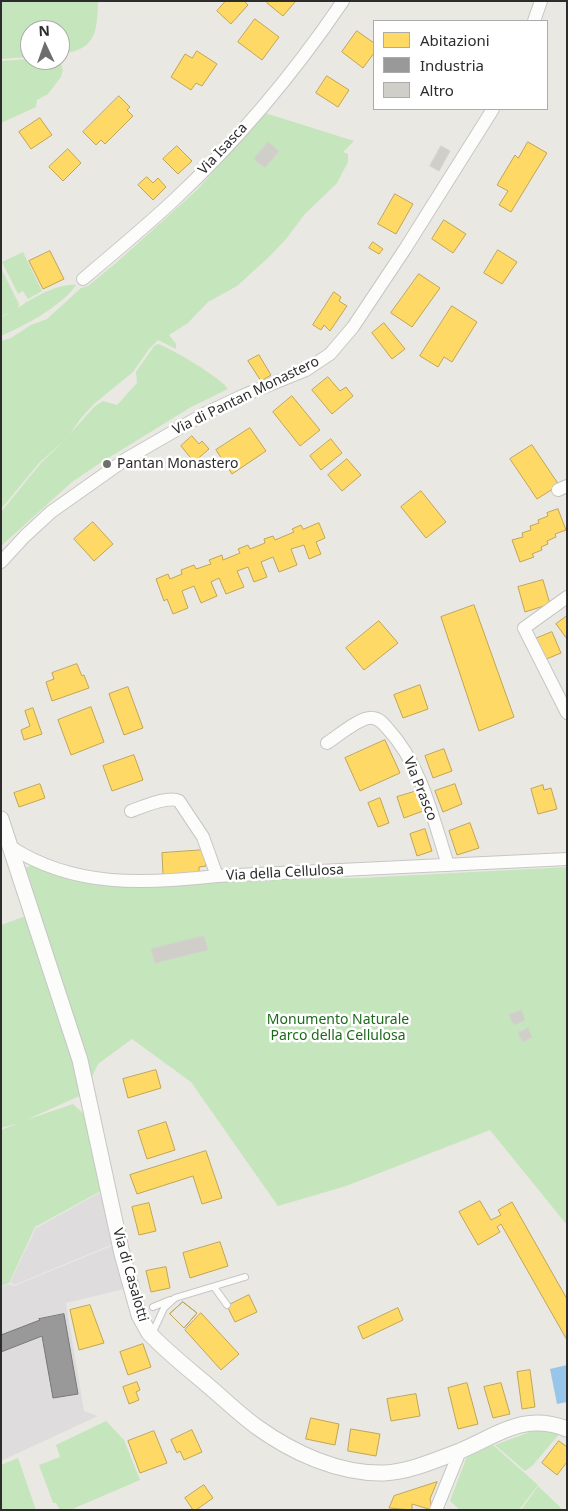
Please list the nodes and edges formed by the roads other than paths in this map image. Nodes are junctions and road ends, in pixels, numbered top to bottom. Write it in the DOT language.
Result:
graph roads {
  1 [pos="343,1"];
  2 [pos="541,1"];
  3 [pos="534,20"];
  4 [pos="491,110"];
  5 [pos="82,279"];
  6 [pos="1,562"];
  7 [pos="567,597"];
  8 [pos="567,713"];
  9 [pos="327,743"];
  10 [pos="131,811"];
  11 [pos="1,819"];
  12 [pos="11,847"];
  13 [pos="567,859"];
  14 [pos="448,865"];
  15 [pos="217,876"];
  16 [pos="245,1277"];
  17 [pos="214,1287"];
  18 [pos="175,1298"];
  19 [pos="226,1305"];
  20 [pos="153,1307"];
  21 [pos="151,1336"];
  22 [pos="567,1429"];
  23 [pos="460,1451"];
  24 [pos="436,1510"];
  1 -- 5 [label="street, Via Isasca"];
  2 -- 3 [label="street"];
  4 -- 6 [label="street, Via di Pantan Monastero"];
  7 -- 8 [label="street"];
  9 -- 14 [label="street, Via Prasco"];
  10 -- 15 [label="street"];
  11 -- 12 [label="street, Via di Casalotti"];
  12 -- 15 [label="street, Via della Cellulosa"];
  12 -- 21 [label="street, Via di Casalotti"];
  13 -- 14 [label="street, Via della Cellulosa"];
  14 -- 15 [label="street, Via della Cellulosa"];
  16 -- 17 [label="lane"];
  17 -- 18 [label="lane"];
  17 -- 19 [label="lane"];
  18 -- 20 [label="lane"];
  18 -- 21 [label="lane"];
  21 -- 23 [label="street, Via di Casalotti"];
  22 -- 23 [label="street, Via di Casalotti"];
  23 -- 24 [label="street"];
}
